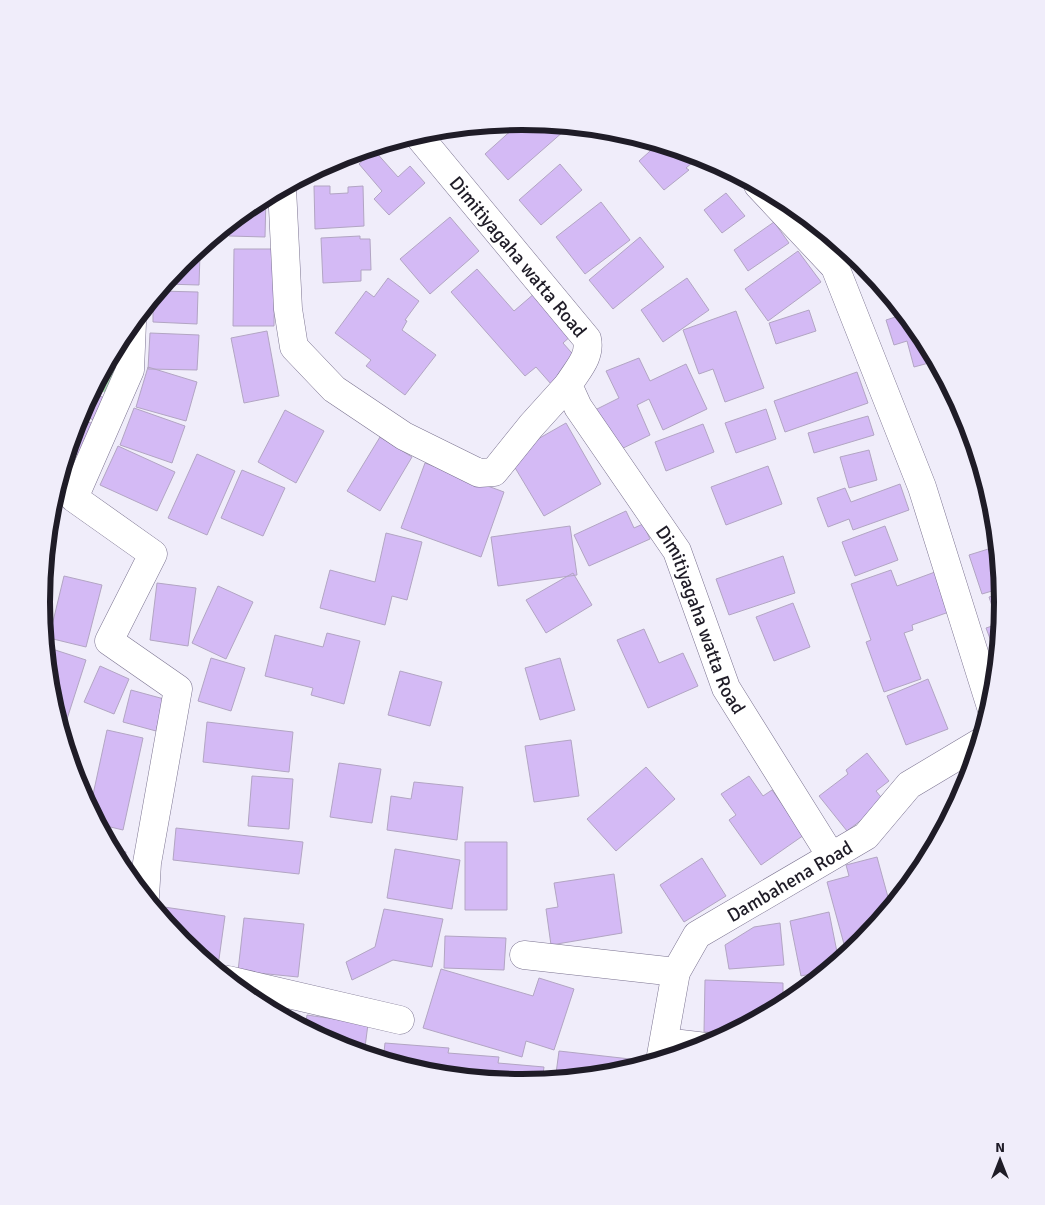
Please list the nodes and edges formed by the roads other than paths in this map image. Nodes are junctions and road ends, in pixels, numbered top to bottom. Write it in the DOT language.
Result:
graph roads {
  1 [pos="423,141"];
  2 [pos="282,195"];
  3 [pos="776,204"];
  4 [pos="131,338"];
  5 [pos="568,384"];
  6 [pos="986,692"];
  7 [pos="972,747"];
  8 [pos="831,856"];
  9 [pos="146,887"];
  10 [pos="524,955"];
  11 [pos="676,972"];
  12 [pos="244,984"];
  13 [pos="400,1020"];
  14 [pos="662,1052"];
  1 -- 5 [label="street, Dimitiyagaha watta Road"];
  2 -- 5 [label="street, Dimitiyagaha watta Road"];
  3 -- 6 [label="street"];
  4 -- 9 [label="street"];
  5 -- 8 [label="street, Dimitiyagaha watta Road"];
  7 -- 8 [label="street, Dambahena Road"];
  8 -- 11 [label="street, Dambahena Road"];
  10 -- 11 [label="street"];
  11 -- 14 [label="street, Dambahena Road"];
  12 -- 13 [label="street"];
}
